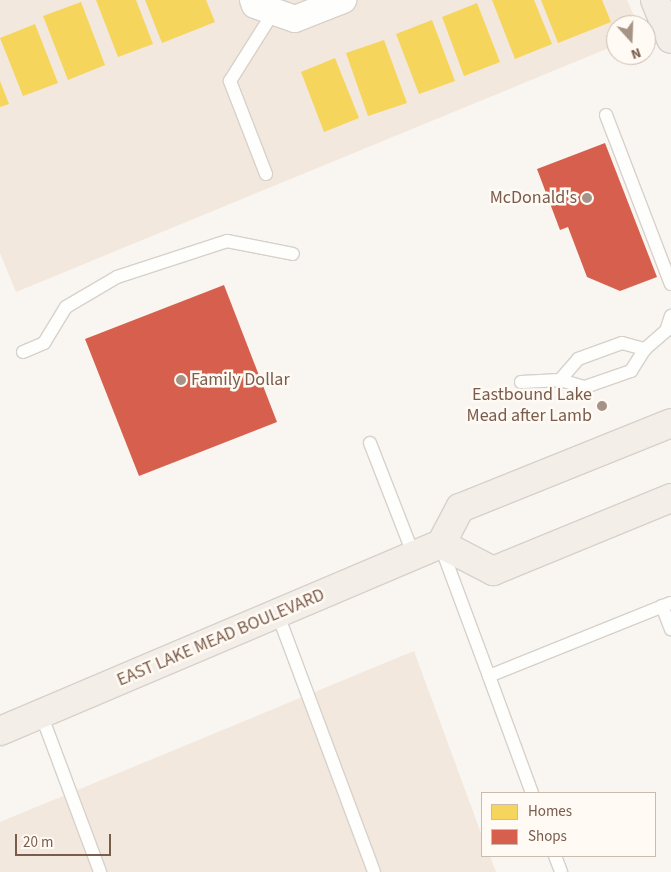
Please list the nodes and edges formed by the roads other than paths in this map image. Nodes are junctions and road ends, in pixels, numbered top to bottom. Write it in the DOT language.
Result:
graph roads {
  1 [pos="343,0"];
  2 [pos="655,0"];
  3 [pos="264,6"];
  4 [pos="671,39"];
  5 [pos="606,115"];
  6 [pos="266,174"];
  7 [pos="293,254"];
  8 [pos="671,284"];
  9 [pos="671,316"];
  10 [pos="645,349"];
  11 [pos="23,352"];
  12 [pos="560,380"];
  13 [pos="521,382"];
  14 [pos="671,423"];
  15 [pos="370,443"];
  16 [pos="671,498"];
  17 [pos="441,544"];
  18 [pos="414,556"];
  19 [pos="666,604"];
  20 [pos="278,615"];
  21 [pos="671,629"];
  22 [pos="489,676"];
  23 [pos="41,714"];
  24 [pos="0,731"];
  25 [pos="532,792"];
  26 [pos="555,857"];
  27 [pos="100,872"];
  28 [pos="374,872"];
  29 [pos="561,872"];
  1 -- 3 [label="street"];
  2 -- 4 [label="main road"];
  3 -- 6 [label="lane"];
  5 -- 8 [label="lane"];
  7 -- 11 [label="lane"];
  9 -- 10 [label="lane"];
  10 -- 12 [label="lane"];
  10 -- 12 [label="lane"];
  12 -- 13 [label="lane"];
  14 -- 17 [label="main road"];
  15 -- 18 [label="lane"];
  16 -- 17 [label="main road"];
  17 -- 18 [label="main road, EAST LAKE MEAD BOULEVARD"];
  17 -- 22 [label="lane"];
  18 -- 20 [label="main road, EAST LAKE MEAD BOULEVARD"];
  19 -- 21 [label="lane"];
  19 -- 22 [label="lane"];
  20 -- 23 [label="main road, EAST LAKE MEAD BOULEVARD"];
  20 -- 28 [label="lane"];
  22 -- 25 [label="lane"];
  23 -- 24 [label="main road, EAST LAKE MEAD BOULEVARD"];
  23 -- 27 [label="lane"];
  26 -- 29 [label="lane"];
}
